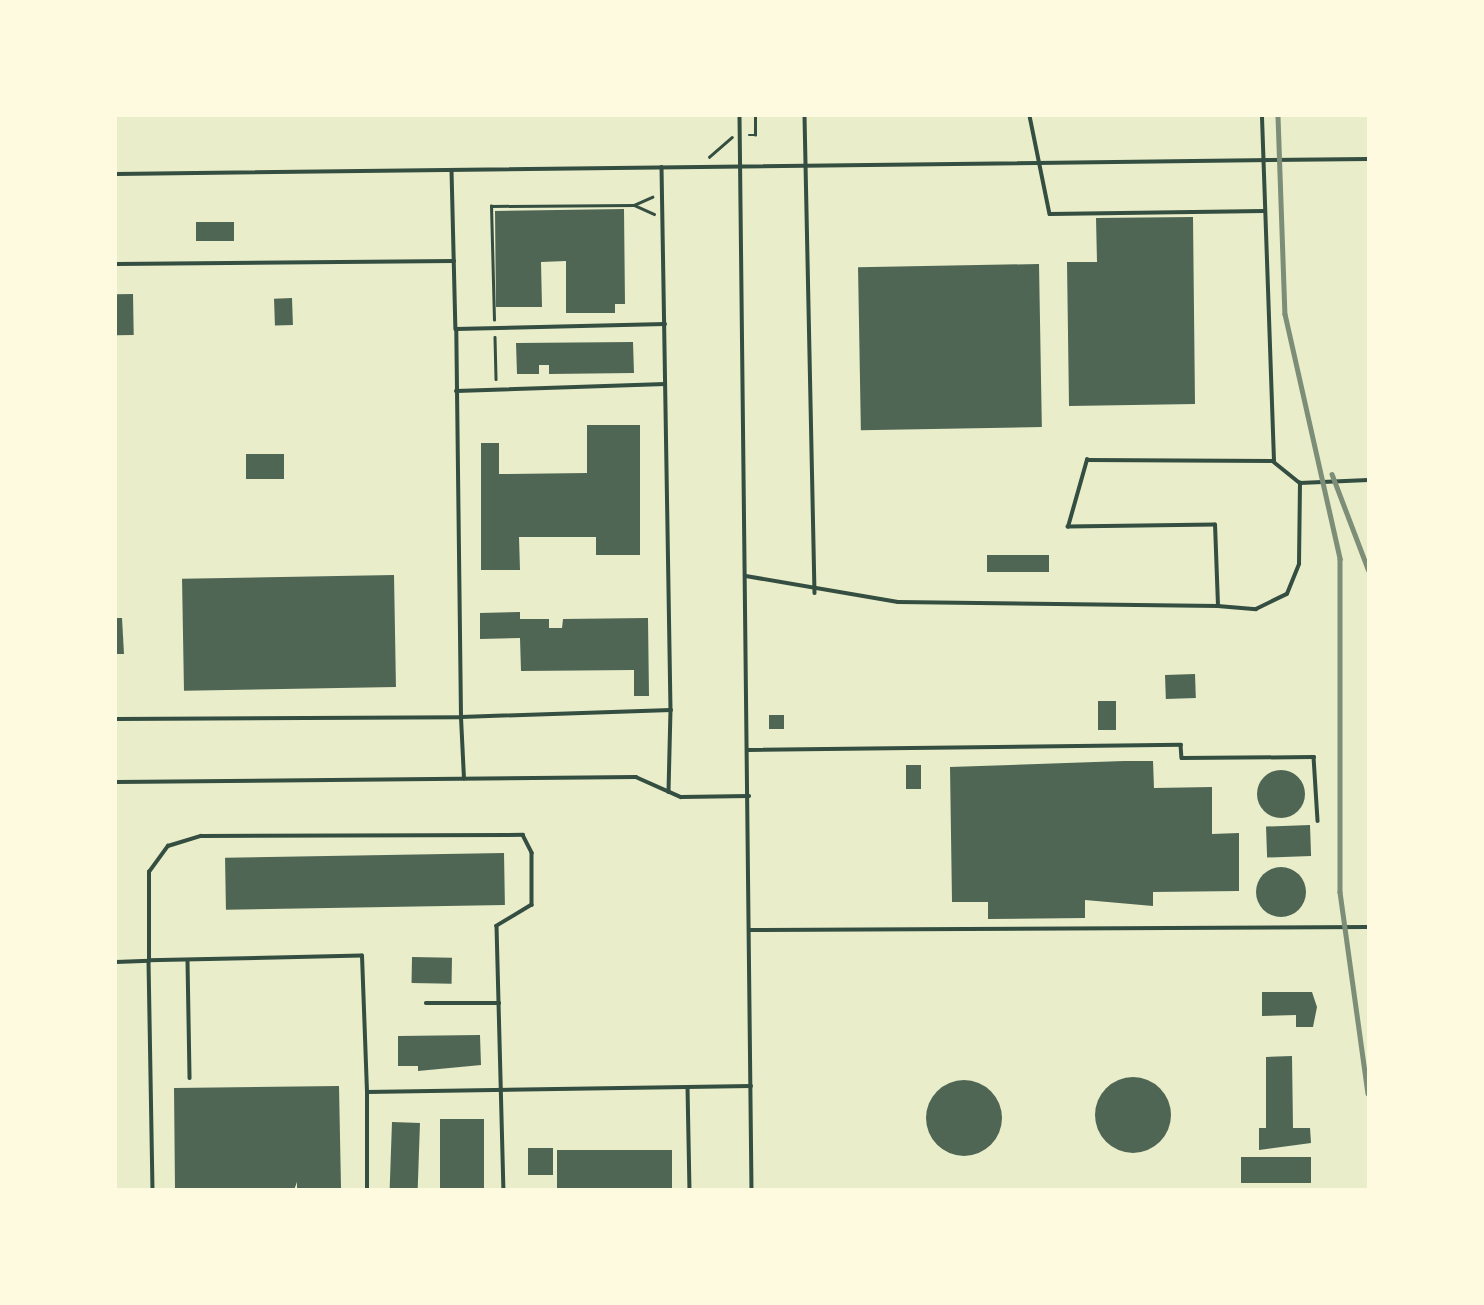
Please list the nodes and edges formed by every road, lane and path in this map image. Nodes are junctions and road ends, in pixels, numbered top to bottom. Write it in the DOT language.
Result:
graph roads {
  1 [pos="740,116"];
  2 [pos="755,116"];
  3 [pos="805,116"];
  4 [pos="1030,116"];
  5 [pos="1262,116"];
  6 [pos="740,135"];
  7 [pos="1368,159"];
  8 [pos="1262,160"];
  9 [pos="1040,162"];
  10 [pos="808,165"];
  11 [pos="708,166"];
  12 [pos="741,166"];
  13 [pos="662,167"];
  14 [pos="452,170"];
  15 [pos="116,174"];
  16 [pos="662,193"];
  17 [pos="634,205"];
  18 [pos="1264,211"];
  19 [pos="663,218"];
  20 [pos="454,261"];
  21 [pos="116,264"];
  22 [pos="664,324"];
  23 [pos="456,328"];
  24 [pos="495,328"];
  25 [pos="666,384"];
  26 [pos="496,390"];
  27 [pos="456,391"];
  28 [pos="1274,461"];
  29 [pos="1368,480"];
  30 [pos="1300,483"];
  31 [pos="746,576"];
  32 [pos="815,593"];
  33 [pos="1218,606"];
  34 [pos="671,710"];
  35 [pos="461,717"];
  36 [pos="116,719"];
  37 [pos="748,750"];
  38 [pos="464,779"];
  39 [pos="116,782"];
  40 [pos="669,792"];
  41 [pos="748,796"];
  42 [pos="1318,821"];
  43 [pos="1368,927"];
  44 [pos="750,930"];
  45 [pos="149,961"];
  46 [pos="188,961"];
  47 [pos="116,962"];
  48 [pos="426,1003"];
  49 [pos="499,1003"];
  50 [pos="190,1078"];
  51 [pos="751,1086"];
  52 [pos="688,1087"];
  53 [pos="502,1090"];
  54 [pos="367,1092"];
  55 [pos="153,1189"];
  56 [pos="367,1189"];
  57 [pos="504,1189"];
  58 [pos="690,1189"];
  59 [pos="752,1189"];
  1 -- 6 [label="lane"];
  2 -- 6 [label="path"];
  3 -- 10 [label="lane"];
  4 -- 9 [label="lane"];
  5 -- 8 [label="lane"];
  6 -- 11 [label="path"];
  6 -- 12 [label="lane"];
  7 -- 8 [label="lane"];
  8 -- 9 [label="lane"];
  8 -- 18 [label="lane"];
  9 -- 10 [label="lane"];
  9 -- 18 [label="lane"];
  10 -- 12 [label="lane"];
  10 -- 32 [label="lane"];
  11 -- 12 [label="lane"];
  11 -- 13 [label="lane"];
  12 -- 31 [label="lane"];
  13 -- 14 [label="lane"];
  13 -- 16 [label="lane"];
  14 -- 15 [label="lane"];
  14 -- 20 [label="lane"];
  16 -- 17 [label="path"];
  16 -- 19 [label="lane"];
  17 -- 19 [label="path"];
  17 -- 24 [label="path"];
  18 -- 28 [label="lane"];
  19 -- 22 [label="lane"];
  20 -- 21 [label="lane"];
  20 -- 23 [label="lane"];
  22 -- 24 [label="lane"];
  22 -- 25 [label="lane"];
  23 -- 24 [label="lane"];
  23 -- 27 [label="lane"];
  24 -- 26 [label="path"];
  25 -- 26 [label="lane"];
  25 -- 34 [label="lane"];
  26 -- 27 [label="lane"];
  27 -- 35 [label="lane"];
  28 -- 30 [label="lane"];
  28 -- 33 [label="lane"];
  29 -- 30 [label="lane"];
  30 -- 33 [label="lane"];
  31 -- 32 [label="lane"];
  31 -- 37 [label="lane"];
  32 -- 33 [label="lane"];
  34 -- 35 [label="lane"];
  34 -- 40 [label="lane"];
  35 -- 36 [label="lane"];
  35 -- 38 [label="lane"];
  37 -- 41 [label="lane"];
  37 -- 42 [label="lane"];
  38 -- 39 [label="lane"];
  38 -- 40 [label="lane"];
  40 -- 41 [label="lane"];
  41 -- 44 [label="lane"];
  43 -- 44 [label="lane"];
  44 -- 51 [label="lane"];
  45 -- 46 [label="lane"];
  45 -- 47 [label="lane"];
  45 -- 49 [label="lane"];
  45 -- 55 [label="lane"];
  46 -- 50 [label="lane"];
  46 -- 54 [label="lane"];
  48 -- 49 [label="lane"];
  49 -- 53 [label="lane"];
  51 -- 52 [label="lane"];
  51 -- 59 [label="lane"];
  52 -- 53 [label="lane"];
  52 -- 58 [label="lane"];
  53 -- 54 [label="lane"];
  53 -- 57 [label="lane"];
  54 -- 56 [label="lane"];
}
